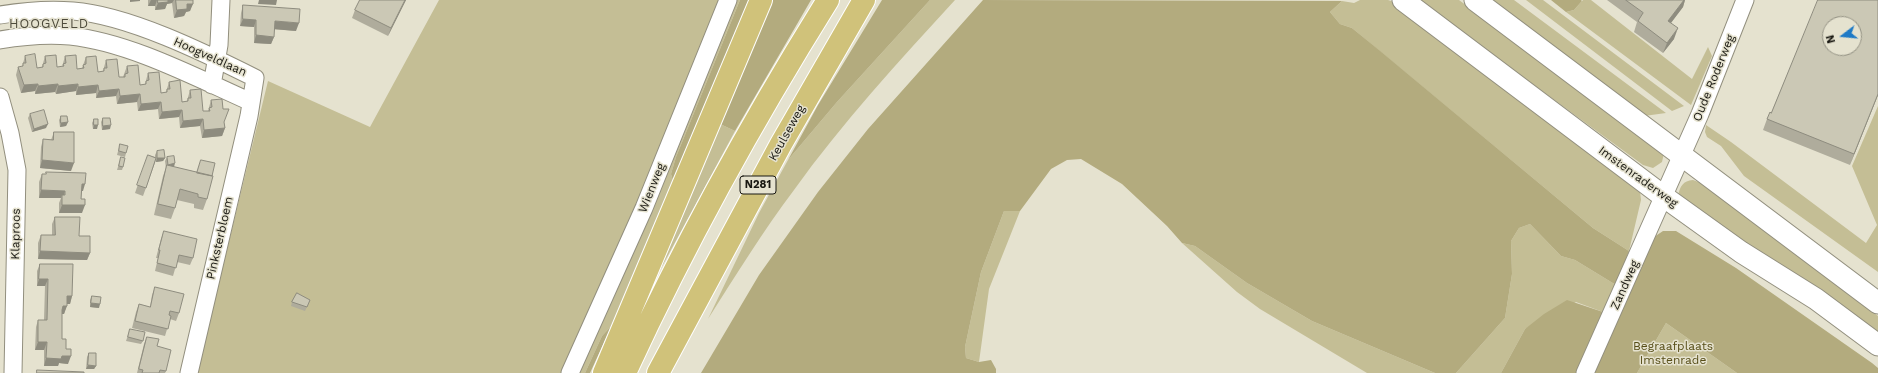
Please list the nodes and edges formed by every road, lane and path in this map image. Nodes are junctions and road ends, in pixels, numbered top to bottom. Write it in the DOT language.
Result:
graph roads {
  1 [pos="221,0"];
  2 [pos="728,0"];
  3 [pos="761,0"];
  4 [pos="828,0"];
  5 [pos="864,0"];
  6 [pos="1404,0"];
  7 [pos="1475,0"];
  8 [pos="1745,0"];
  9 [pos="74,5"];
  10 [pos="0,15"];
  11 [pos="72,36"];
  12 [pos="0,40"];
  13 [pos="216,59"];
  14 [pos="212,85"];
  15 [pos="0,97"];
  16 [pos="251,102"];
  17 [pos="1681,155"];
  18 [pos="1663,196"];
  19 [pos="1878,303"];
  20 [pos="1878,345"];
  21 [pos="13,373"];
  22 [pos="189,373"];
  23 [pos="570,373"];
  24 [pos="604,373"];
  25 [pos="625,373"];
  26 [pos="658,373"];
  27 [pos="1585,373"];
  1 -- 13 [label="street"];
  2 -- 23 [label="street, Wienweg"];
  3 -- 24 [label="highway"];
  4 -- 25 [label="highway, N281"];
  5 -- 26 [label="highway, Keulseweg / N281"];
  6 -- 18 [label="street, Imstenraderweg"];
  7 -- 17 [label="street"];
  8 -- 17 [label="street, Oude Roderweg"];
  9 -- 10 [label="street, Hoogveldlaan"];
  9 -- 11 [label="street"];
  9 -- 13 [label="street, Hoogveldlaan"];
  11 -- 12 [label="street, Hoogveldlaan"];
  11 -- 14 [label="street, Hoogveldlaan"];
  13 -- 14 [label="street"];
  13 -- 16 [label="street, Hoogveldlaan"];
  14 -- 16 [label="street, Hoogveldlaan"];
  15 -- 21 [label="street, Klaproos"];
  16 -- 22 [label="street, Pinksterbloem"];
  17 -- 18 [label="street, Oude Roderweg"];
  17 -- 19 [label="street"];
  18 -- 20 [label="street, Imstenraderweg"];
  18 -- 27 [label="street, Zandweg"];
}
